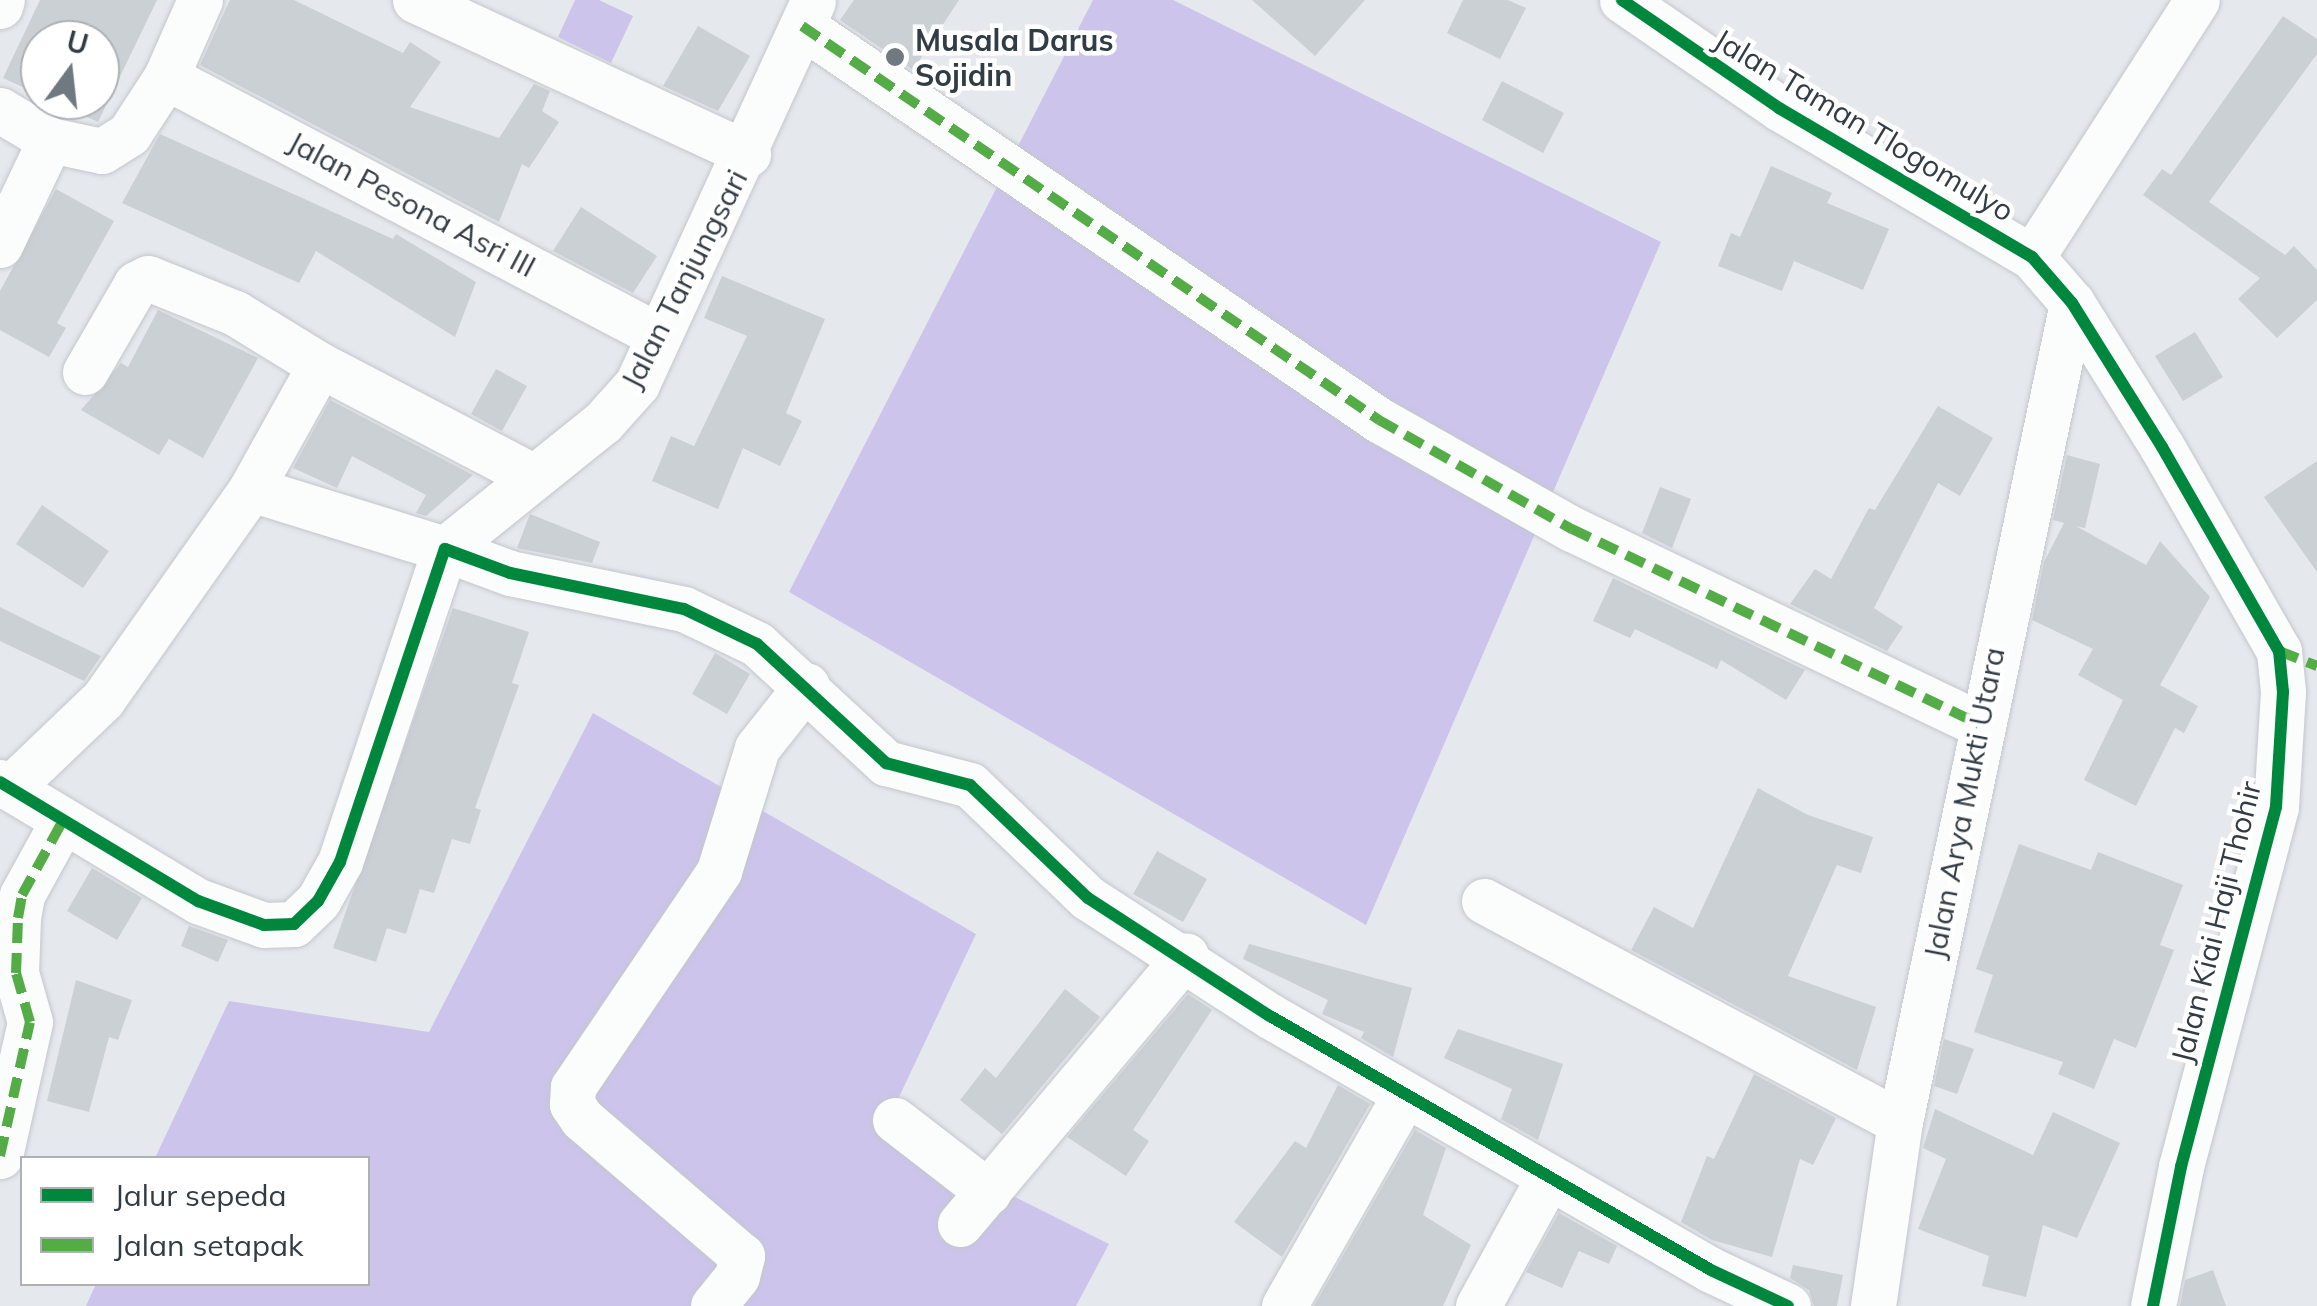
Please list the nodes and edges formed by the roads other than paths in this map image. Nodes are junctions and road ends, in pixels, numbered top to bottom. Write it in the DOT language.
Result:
graph roads {
  1 [pos="200,0"];
  2 [pos="415,0"];
  3 [pos="1622,0"];
  4 [pos="2196,0"];
  5 [pos="808,13"];
  6 [pos="166,78"];
  7 [pos="0,110"];
  8 [pos="50,140"];
  9 [pos="748,154"];
  10 [pos="0,244"];
  11 [pos="2032,256"];
  12 [pos="2072,304"];
  13 [pos="657,335"];
  14 [pos="320,366"];
  15 [pos="85,372"];
  16 [pos="532,476"];
  17 [pos="251,489"];
  18 [pos="446,549"];
  19 [pos="2298,658"];
  20 [pos="806,685"];
  21 [pos="1979,724"];
  22 [pos="5,785"];
  23 [pos="61,824"];
  24 [pos="1484,901"];
  25 [pos="1186,956"];
  26 [pos="1404,1095"];
  27 [pos="895,1120"];
  28 [pos="1900,1122"];
  29 [pos="0,1156"];
  30 [pos="1548,1178"];
  31 [pos="1702,1288"];
  32 [pos="712,1306"];
  33 [pos="1284,1306"];
  34 [pos="1478,1306"];
  35 [pos="1788,1306"];
  36 [pos="1874,1306"];
  37 [pos="2154,1306"];
  1 -- 6 [label="street"];
  2 -- 9 [label="street"];
  3 -- 11 [label="street, Jalan Taman Tlogomulyo"];
  4 -- 11 [label="street"];
  5 -- 9 [label="street, Jalan Tanjungsari"];
  5 -- 21 [label="street"];
  6 -- 8 [label="street"];
  6 -- 13 [label="street, Jalan Pesona Asri III"];
  7 -- 8 [label="street"];
  8 -- 10 [label="street"];
  9 -- 13 [label="street, Jalan Tanjungsari"];
  11 -- 12 [label="street, Jalan Kiai Haji Thohir"];
  12 -- 19 [label="street, Jalan Kiai Haji Thohir"];
  12 -- 21 [label="street, Jalan Arya Mukti Utara"];
  13 -- 16 [label="street, Jalan Tanjungsari"];
  14 -- 15 [label="street"];
  14 -- 16 [label="street"];
  14 -- 17 [label="street"];
  16 -- 18 [label="street, Jalan Tanjungsari"];
  17 -- 18 [label="street"];
  17 -- 22 [label="street"];
  18 -- 20 [label="street"];
  18 -- 23 [label="street"];
  19 -- 37 [label="street, Jalan Kiai Haji Thohir"];
  20 -- 25 [label="street"];
  20 -- 32 [label="street"];
  21 -- 28 [label="street, Jalan Arya Mukti Utara"];
  22 -- 23 [label="street"];
  23 -- 29 [label="street"];
  24 -- 28 [label="street"];
  25 -- 26 [label="street"];
  25 -- 27 [label="street"];
  26 -- 30 [label="street"];
  26 -- 33 [label="street"];
  28 -- 36 [label="street, Jalan Arya Mukti Utara"];
  30 -- 31 [label="street"];
  30 -- 34 [label="street"];
  31 -- 35 [label="street"];
}
